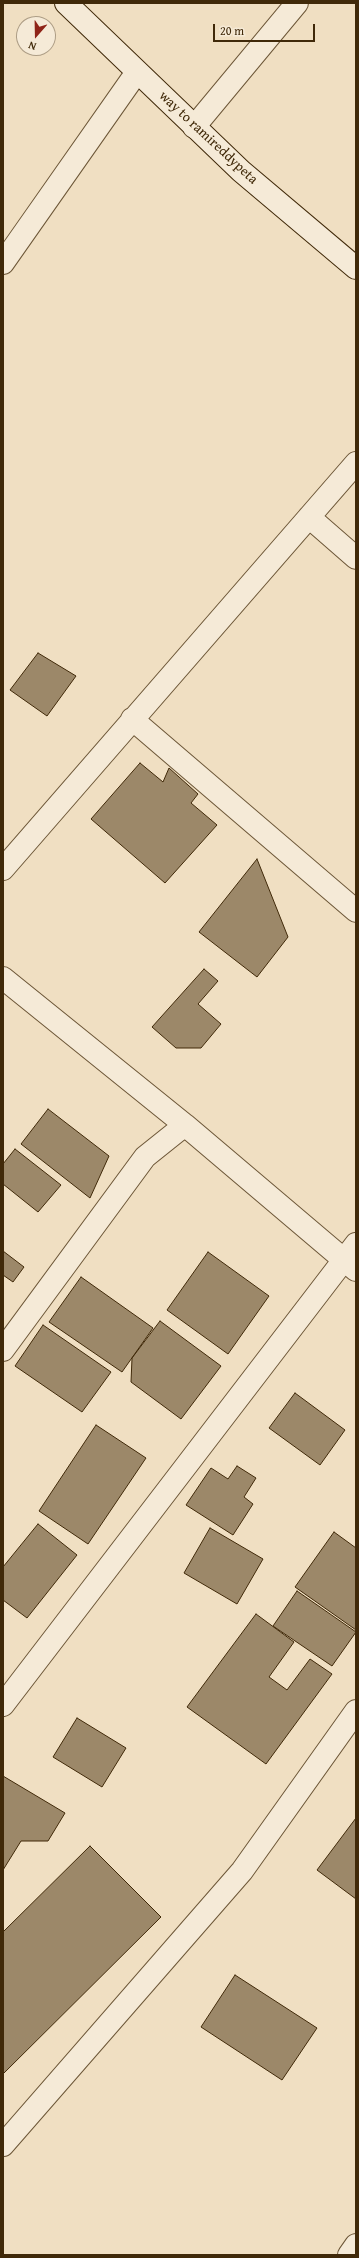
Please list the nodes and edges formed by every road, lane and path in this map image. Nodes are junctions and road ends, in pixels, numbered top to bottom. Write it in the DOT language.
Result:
graph roads {
  1 [pos="66,3"];
  2 [pos="297,3"];
  3 [pos="137,72"];
  4 [pos="194,127"];
  5 [pos="3,263"];
  6 [pos="356,268"];
  7 [pos="356,463"];
  8 [pos="309,517"];
  9 [pos="356,558"];
  10 [pos="132,719"];
  11 [pos="3,869"];
  12 [pos="356,911"];
  13 [pos="3,978"];
  14 [pos="185,1125"];
  15 [pos="352,1258"];
  16 [pos="3,1350"];
  17 [pos="3,1705"];
  18 [pos="356,1711"];
  19 [pos="3,2145"];
  20 [pos="356,2245"];
  21 [pos="349,2255"];
  1 -- 3 [label="street, way to ramireddypeta"];
  2 -- 4 [label="street"];
  3 -- 4 [label="street, way to ramireddypeta"];
  3 -- 5 [label="street"];
  4 -- 6 [label="street, way to ramireddypeta"];
  7 -- 8 [label="street"];
  8 -- 9 [label="street"];
  8 -- 10 [label="street"];
  10 -- 11 [label="street"];
  10 -- 12 [label="street"];
  13 -- 14 [label="street"];
  14 -- 15 [label="street"];
  14 -- 16 [label="street"];
  15 -- 17 [label="street"];
  18 -- 19 [label="street"];
  20 -- 21 [label="street"];
}
